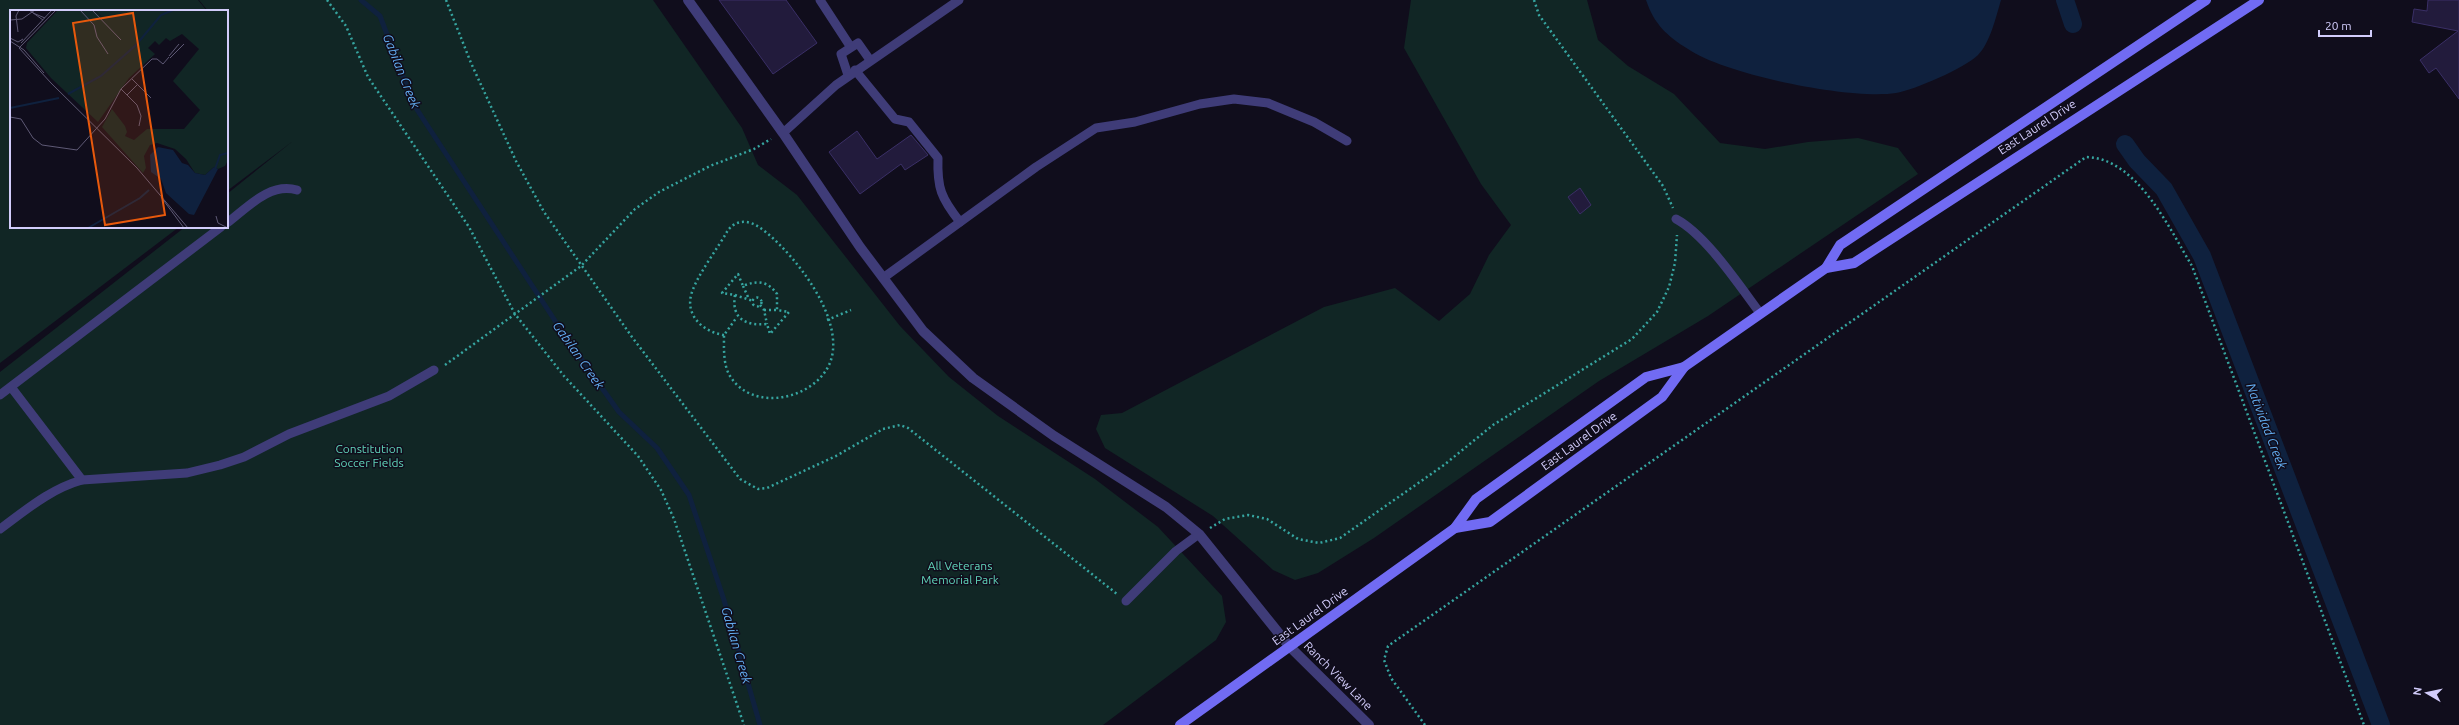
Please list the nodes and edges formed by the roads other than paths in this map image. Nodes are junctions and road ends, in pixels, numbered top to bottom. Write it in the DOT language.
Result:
graph roads {
  1 [pos="688,0"];
  2 [pos="820,0"];
  3 [pos="958,0"];
  4 [pos="2206,0"];
  5 [pos="2259,0"];
  6 [pos="850,46"];
  7 [pos="870,60"];
  8 [pos="852,73"];
  9 [pos="783,133"];
  10 [pos="1347,141"];
  11 [pos="297,190"];
  12 [pos="1676,219"];
  13 [pos="228,222"];
  14 [pos="960,222"];
  15 [pos="221,228"];
  16 [pos="1826,268"];
  17 [pos="883,278"];
  18 [pos="1760,314"];
  19 [pos="1684,367"];
  20 [pos="434,370"];
  21 [pos="11,387"];
  22 [pos="0,395"];
  23 [pos="82,480"];
  24 [pos="1456,528"];
  25 [pos="0,529"];
  26 [pos="1199,534"];
  27 [pos="1126,601"];
  28 [pos="1289,646"];
  29 [pos="1180,725"];
  30 [pos="1369,725"];
  1 -- 9 [label="street, Ranch View Lane"];
  2 -- 6 [label="lane"];
  3 -- 7 [label="lane"];
  4 -- 16 [label="main road, East Laurel Drive"];
  5 -- 16 [label="main road, East Laurel Drive"];
  6 -- 7 [label="lane"];
  6 -- 8 [label="lane"];
  7 -- 8 [label="lane"];
  8 -- 9 [label="lane"];
  8 -- 14 [label="lane"];
  9 -- 17 [label="street, Ranch View Lane"];
  10 -- 14 [label="lane"];
  11 -- 13 [label="lane"];
  12 -- 18 [label="lane"];
  14 -- 17 [label="lane"];
  15 -- 21 [label="lane"];
  16 -- 18 [label="main road, East Laurel Drive"];
  17 -- 26 [label="street, Ranch View Lane"];
  18 -- 19 [label="main road, East Laurel Drive"];
  19 -- 24 [label="main road, East Laurel Drive"];
  19 -- 24 [label="main road, East Laurel Drive"];
  20 -- 23 [label="lane"];
  21 -- 22 [label="lane"];
  21 -- 23 [label="lane"];
  23 -- 25 [label="lane"];
  24 -- 28 [label="main road, East Laurel Drive"];
  26 -- 27 [label="lane"];
  26 -- 28 [label="street, Ranch View Lane"];
  28 -- 29 [label="main road, East Laurel Drive"];
  28 -- 30 [label="street, Ranch View Lane"];
}
